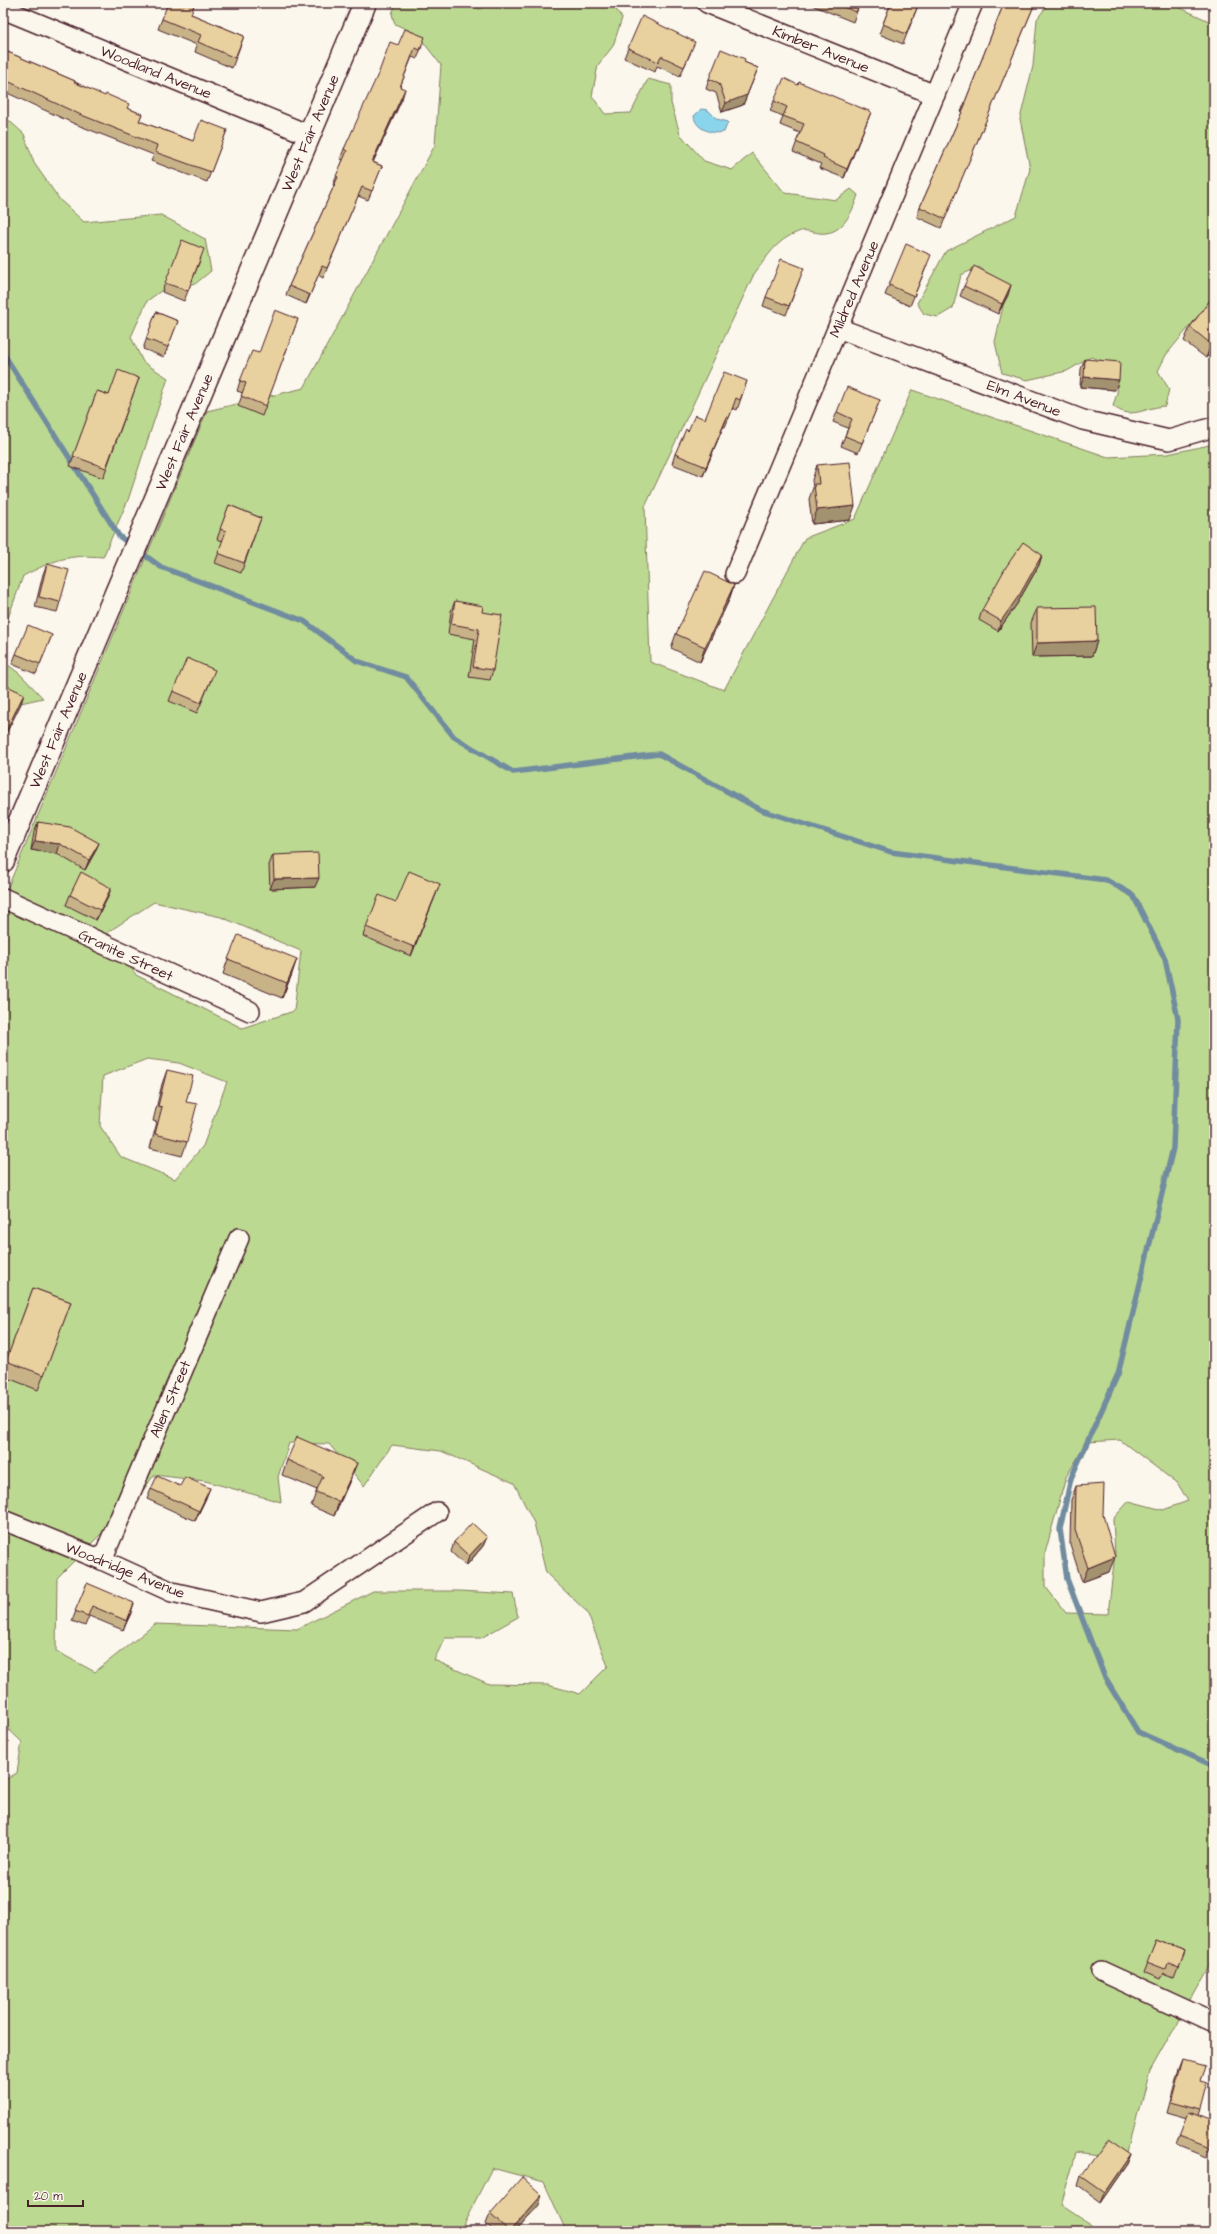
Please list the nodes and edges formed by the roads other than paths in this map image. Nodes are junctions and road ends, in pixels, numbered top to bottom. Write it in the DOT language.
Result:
graph roads {
  1 [pos="365,3"];
  2 [pos="707,3"];
  3 [pos="973,3"];
  4 [pos="3,8"];
  5 [pos="935,95"];
  6 [pos="309,135"];
  7 [pos="838,328"];
  8 [pos="1214,427"];
  9 [pos="735,574"];
  10 [pos="3,861"];
  11 [pos="3,898"];
  12 [pos="250,1011"];
  13 [pos="239,1238"];
  14 [pos="437,1512"];
  15 [pos="3,1520"];
  16 [pos="102,1560"];
  17 [pos="1101,1971"];
  18 [pos="1214,2023"];
  1 -- 6 [label="street, West Fair Avenue"];
  2 -- 5 [label="street, Kimber Avenue"];
  3 -- 5 [label="street, Mildred Avenue"];
  4 -- 6 [label="street, Woodland Avenue"];
  5 -- 7 [label="street, Mildred Avenue"];
  6 -- 10 [label="street, West Fair Avenue"];
  7 -- 8 [label="street, Elm Avenue"];
  7 -- 9 [label="street, Mildred Avenue"];
  11 -- 12 [label="street, Granite Street"];
  13 -- 16 [label="street, Allen Street"];
  14 -- 16 [label="street, Woodridge Avenue"];
  15 -- 16 [label="street, Woodridge Avenue"];
  17 -- 18 [label="street"];
}
